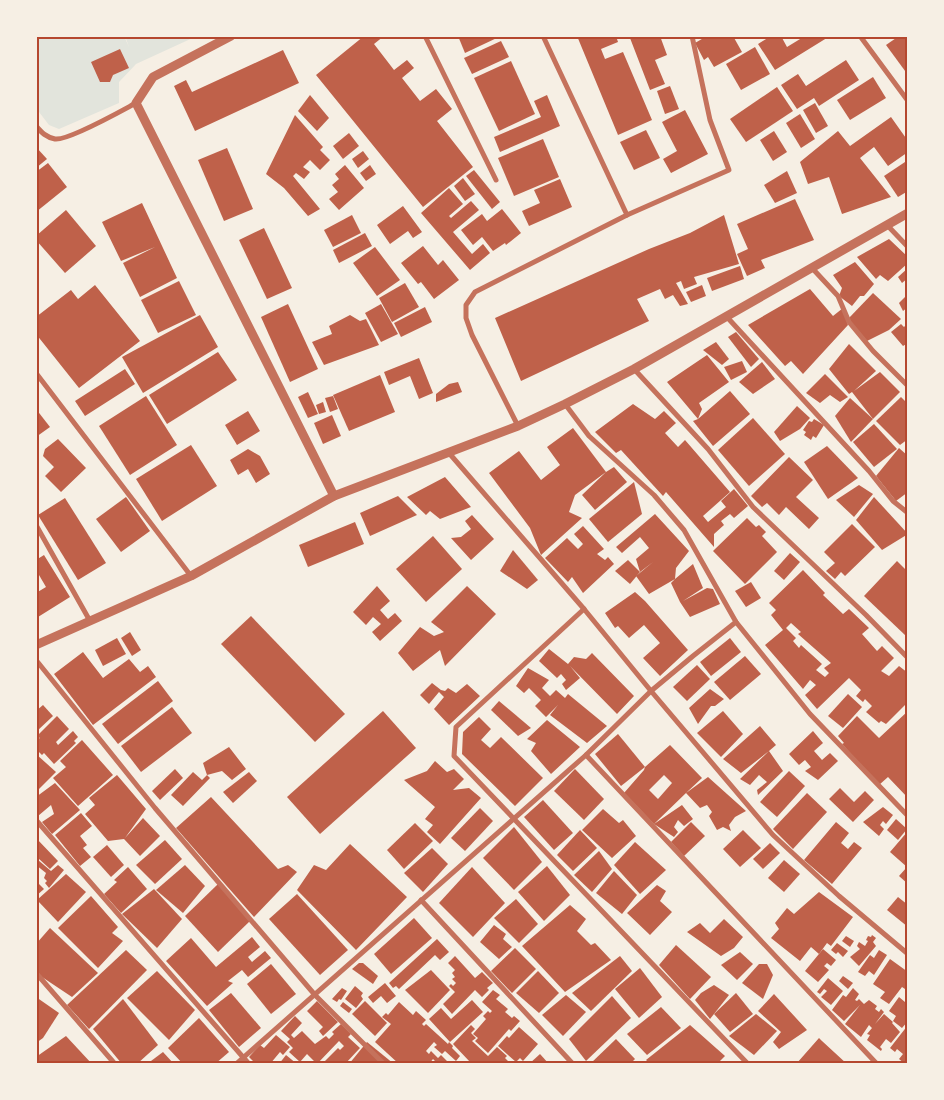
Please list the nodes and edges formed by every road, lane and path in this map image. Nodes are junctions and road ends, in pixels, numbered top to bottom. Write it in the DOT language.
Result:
graph roads {
  1 [pos="231,36"];
  2 [pos="425,36"];
  3 [pos="543,36"];
  4 [pos="692,36"];
  5 [pos="860,36"];
  6 [pos="908,101"];
  7 [pos="136,103"];
  8 [pos="36,126"];
  9 [pos="496,180"];
  10 [pos="908,214"];
  11 [pos="627,216"];
  12 [pos="887,225"];
  13 [pos="908,247"];
  14 [pos="812,268"];
  15 [pos="726,316"];
  16 [pos="634,369"];
  17 [pos="36,373"];
  18 [pos="908,386"];
  19 [pos="565,404"];
  20 [pos="518,426"];
  21 [pos="449,453"];
  22 [pos="334,496"];
  23 [pos="908,513"];
  24 [pos="36,525"];
  25 [pos="191,576"];
  26 [pos="584,609"];
  27 [pos="90,621"];
  28 [pos="736,622"];
  29 [pos="36,645"];
  30 [pos="908,658"];
  31 [pos="36,660"];
  32 [pos="651,691"];
  33 [pos="586,755"];
  34 [pos="908,816"];
  35 [pos="514,818"];
  36 [pos="36,820"];
  37 [pos="421,900"];
  38 [pos="908,954"];
  39 [pos="36,972"];
  40 [pos="316,995"];
  41 [pos="242,1058"];
  42 [pos="115,1064"];
  43 [pos="236,1064"];
  44 [pos="249,1064"];
  45 [pos="384,1064"];
  46 [pos="573,1064"];
  47 [pos="748,1064"];
  48 [pos="877,1064"];
  1 -- 7 [label="street"];
  2 -- 9 [label="street"];
  3 -- 11 [label="street"];
  4 -- 11 [label="street"];
  5 -- 6 [label="street"];
  7 -- 8 [label="street"];
  7 -- 22 [label="street"];
  10 -- 12 [label="street"];
  11 -- 20 [label="street"];
  12 -- 13 [label="street"];
  12 -- 14 [label="street"];
  14 -- 15 [label="street"];
  14 -- 18 [label="street"];
  15 -- 16 [label="street"];
  15 -- 23 [label="street"];
  16 -- 19 [label="street"];
  16 -- 30 [label="street"];
  17 -- 25 [label="street"];
  19 -- 20 [label="street"];
  19 -- 28 [label="street"];
  20 -- 21 [label="street"];
  21 -- 22 [label="street"];
  21 -- 26 [label="street"];
  22 -- 25 [label="street"];
  24 -- 27 [label="street"];
  25 -- 27 [label="street"];
  26 -- 32 [label="street"];
  26 -- 35 [label="street"];
  27 -- 29 [label="street"];
  28 -- 32 [label="street"];
  28 -- 34 [label="street"];
  31 -- 40 [label="street"];
  32 -- 33 [label="street"];
  32 -- 38 [label="street"];
  33 -- 35 [label="street"];
  33 -- 48 [label="street"];
  35 -- 37 [label="street"];
  35 -- 47 [label="street"];
  36 -- 41 [label="street"];
  37 -- 40 [label="street"];
  37 -- 46 [label="street"];
  39 -- 42 [label="street"];
  40 -- 41 [label="street"];
  40 -- 45 [label="street"];
  41 -- 43 [label="street"];
  41 -- 44 [label="street"];
}
